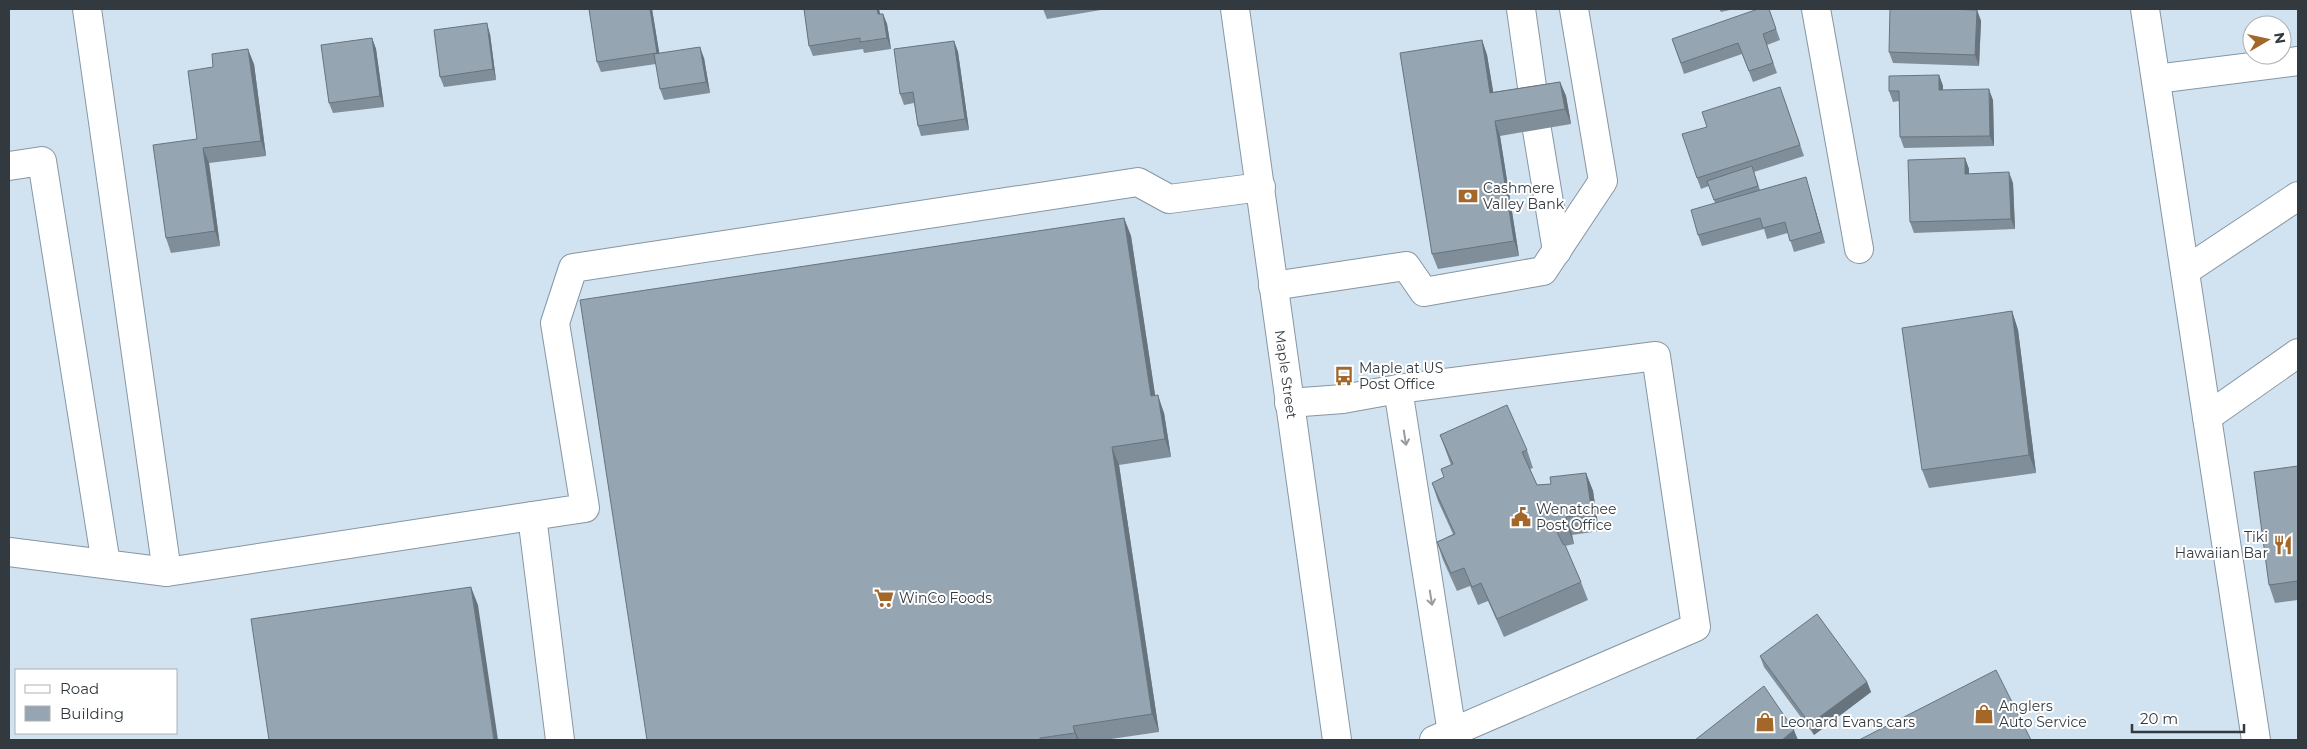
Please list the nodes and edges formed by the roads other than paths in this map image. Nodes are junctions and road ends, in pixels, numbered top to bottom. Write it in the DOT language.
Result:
graph roads {
  1 [pos="87,9"];
  2 [pos="1235,9"];
  3 [pos="1521,9"];
  4 [pos="1574,9"];
  5 [pos="1816,9"];
  6 [pos="2145,9"];
  7 [pos="2298,61"];
  8 [pos="2156,79"];
  9 [pos="1534,102"];
  10 [pos="1538,130"];
  11 [pos="9,166"];
  12 [pos="1261,187"];
  13 [pos="2298,196"];
  14 [pos="1858,249"];
  15 [pos="1557,251"];
  16 [pos="2185,271"];
  17 [pos="1274,286"];
  18 [pos="2298,353"];
  19 [pos="1398,389"];
  20 [pos="1289,403"];
  21 [pos="2207,417"];
  22 [pos="532,516"];
  23 [pos="9,552"];
  24 [pos="106,564"];
  25 [pos="167,572"];
  26 [pos="1443,737"];
  27 [pos="560,740"];
  28 [pos="1337,740"];
  29 [pos="2256,740"];
  1 -- 25 [label="street"];
  2 -- 12 [label="street, Maple Street"];
  3 -- 9 [label="street"];
  4 -- 15 [label="street"];
  5 -- 14 [label="street"];
  6 -- 8 [label="street"];
  7 -- 8 [label="street"];
  8 -- 16 [label="street"];
  10 -- 15 [label="street"];
  11 -- 24 [label="street"];
  12 -- 17 [label="street, Maple Street"];
  12 -- 22 [label="street"];
  13 -- 16 [label="street"];
  15 -- 17 [label="street"];
  16 -- 21 [label="street"];
  17 -- 20 [label="street, Maple Street"];
  18 -- 21 [label="street"];
  19 -- 20 [label="street"];
  19 -- 26 [label="street, one-way"];
  19 -- 26 [label="street"];
  20 -- 28 [label="street, Maple Street"];
  21 -- 29 [label="street"];
  22 -- 25 [label="street"];
  22 -- 27 [label="street"];
  23 -- 24 [label="street"];
  24 -- 25 [label="street"];
}
